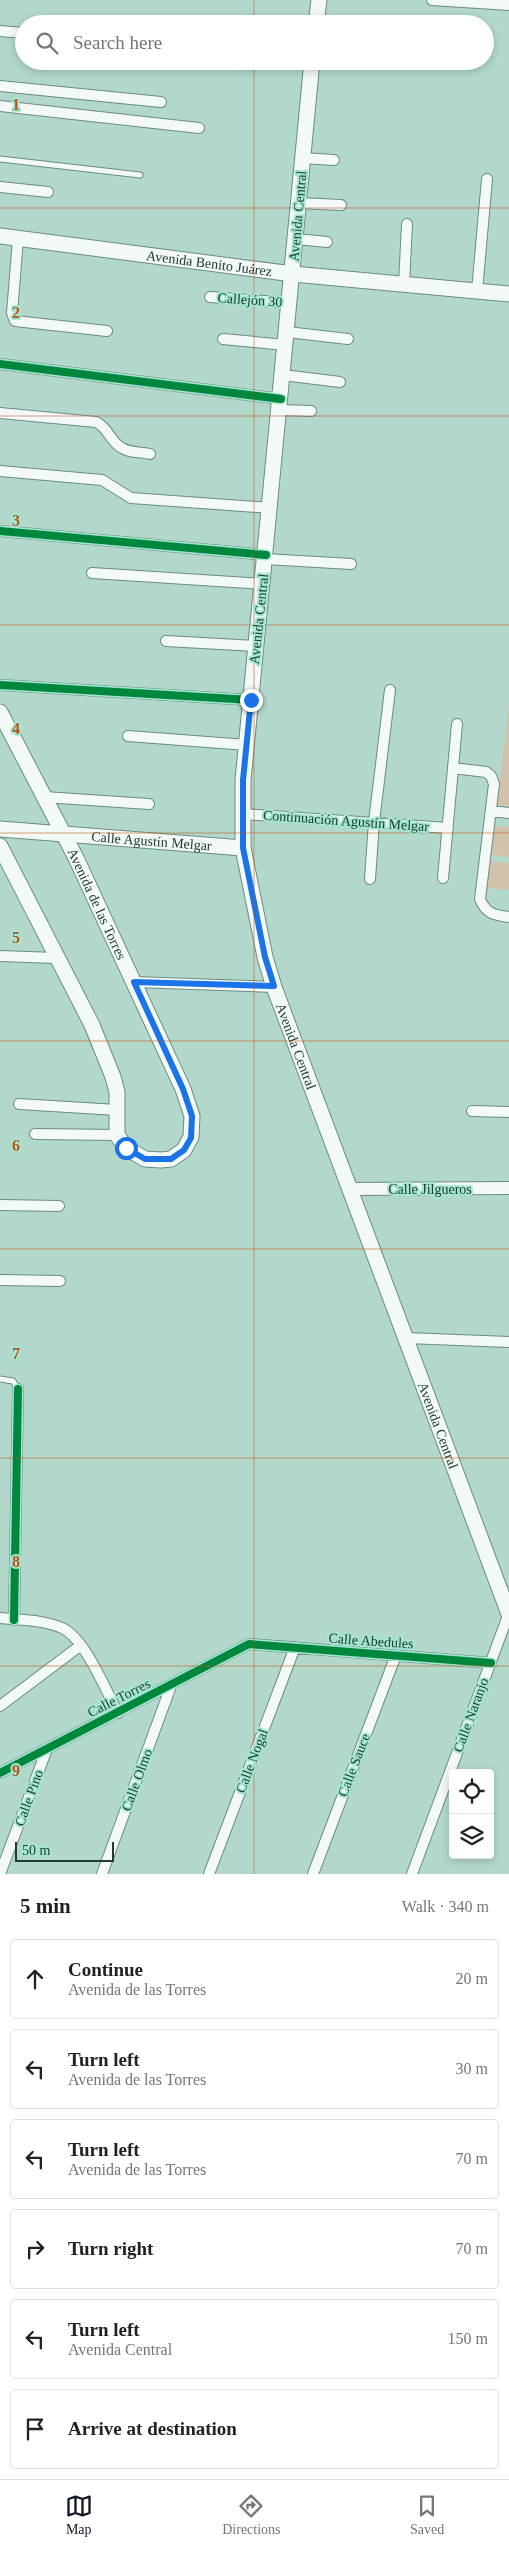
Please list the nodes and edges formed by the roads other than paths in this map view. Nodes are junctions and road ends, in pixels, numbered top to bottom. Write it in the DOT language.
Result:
graph roads {
  1 [pos="319,0"];
  2 [pos="432,0"];
  3 [pos="509,5"];
  4 [pos="317,15"];
  5 [pos="0,31"];
  6 [pos="15,32"];
  7 [pos="311,70"];
  8 [pos="0,86"];
  9 [pos="162,102"];
  10 [pos="0,106"];
  11 [pos="199,128"];
  12 [pos="302,158"];
  13 [pos="0,159"];
  14 [pos="334,160"];
  15 [pos="140,175"];
  16 [pos="487,179"];
  17 [pos="0,187"];
  18 [pos="48,192"];
  19 [pos="299,203"];
  20 [pos="342,205"];
  21 [pos="407,224"];
  22 [pos="0,236"];
  23 [pos="18,238"];
  24 [pos="296,239"];
  25 [pos="327,242"];
  26 [pos="293,274"];
  27 [pos="404,284"];
  28 [pos="477,291"];
  29 [pos="509,294"];
  30 [pos="210,297"];
  31 [pos="290,303"];
  32 [pos="107,331"];
  33 [pos="287,338"];
  34 [pos="223,339"];
  35 [pos="348,339"];
  36 [pos="0,364"];
  37 [pos="283,375"];
  38 [pos="340,382"];
  39 [pos="280,404"];
  40 [pos="311,411"];
  41 [pos="0,413"];
  42 [pos="150,454"];
  43 [pos="0,471"];
  44 [pos="270,508"];
  45 [pos="0,531"];
  46 [pos="265,557"];
  47 [pos="351,564"];
  48 [pos="92,573"];
  49 [pos="263,584"];
  50 [pos="166,641"];
  51 [pos="256,646"];
  52 [pos="0,686"];
  53 [pos="390,690"];
  54 [pos="251,700"];
  55 [pos="0,712"];
  56 [pos="457,724"];
  57 [pos="128,736"];
  58 [pos="247,745"];
  59 [pos="454,768"];
  60 [pos="44,798"];
  61 [pos="149,804"];
  62 [pos="491,812"];
  63 [pos="509,813"];
  64 [pos="243,814"];
  65 [pos="374,822"];
  66 [pos="448,828"];
  67 [pos="0,829"];
  68 [pos="63,834"];
  69 [pos="0,846"];
  70 [pos="243,848"];
  71 [pos="443,878"];
  72 [pos="370,880"];
  73 [pos="509,917"];
  74 [pos="0,956"];
  75 [pos="56,958"];
  76 [pos="134,982"];
  77 [pos="274,986"];
  78 [pos="19,1104"];
  79 [pos="117,1110"];
  80 [pos="472,1111"];
  81 [pos="509,1112"];
  82 [pos="35,1134"];
  83 [pos="117,1135"];
  84 [pos="509,1188"];
  85 [pos="351,1189"];
  86 [pos="0,1205"];
  87 [pos="60,1206"];
  88 [pos="0,1280"];
  89 [pos="60,1281"];
  90 [pos="408,1338"];
  91 [pos="509,1342"];
  92 [pos="0,1379"];
  93 [pos="18,1389"];
  94 [pos="509,1613"];
  95 [pos="0,1618"];
  96 [pos="14,1620"];
  97 [pos="249,1644"];
  98 [pos="81,1646"];
  99 [pos="295,1647"];
  100 [pos="396,1655"];
  101 [pos="490,1663"];
  102 [pos="172,1686"];
  103 [pos="2,1704"];
  104 [pos="118,1713"];
  105 [pos="47,1749"];
  106 [pos="0,1773"];
  107 [pos="0,1874"];
  108 [pos="102,1874"];
  109 [pos="209,1874"];
  110 [pos="312,1874"];
  111 [pos="412,1874"];
  1 -- 4 [label="main road"];
  2 -- 3 [label="street"];
  5 -- 6 [label="street"];
  7 -- 12 [label="main road, Avenida Central"];
  8 -- 9 [label="street"];
  10 -- 11 [label="street"];
  12 -- 14 [label="street"];
  12 -- 19 [label="main road, Avenida Central"];
  13 -- 15 [label="lane"];
  16 -- 28 [label="street"];
  17 -- 18 [label="street"];
  19 -- 20 [label="street"];
  19 -- 24 [label="main road, Avenida Central"];
  21 -- 27 [label="street"];
  22 -- 23 [label="main road, Avenida Benito Juárez"];
  23 -- 26 [label="main road, Avenida Benito Juárez"];
  23 -- 32 [label="street"];
  24 -- 25 [label="street"];
  24 -- 26 [label="main road, Avenida Central"];
  26 -- 27 [label="main road, Avenida Benito Juárez"];
  26 -- 31 [label="main road, Avenida Central"];
  27 -- 28 [label="main road, Avenida Benito Juárez"];
  28 -- 29 [label="main road, Avenida Benito Juárez"];
  30 -- 31 [label="street, Callejón 30"];
  31 -- 33 [label="main road, Avenida Central"];
  33 -- 34 [label="street"];
  33 -- 35 [label="street"];
  33 -- 37 [label="main road, Avenida Central"];
  36 -- 39 [label="street"];
  37 -- 38 [label="street"];
  37 -- 39 [label="main road, Avenida Central"];
  39 -- 40 [label="street"];
  39 -- 44 [label="main road, Avenida Central"];
  41 -- 42 [label="street"];
  43 -- 44 [label="street"];
  44 -- 46 [label="main road, Avenida Central"];
  45 -- 46 [label="street"];
  46 -- 47 [label="street"];
  46 -- 49 [label="main road, Avenida Central"];
  48 -- 49 [label="street"];
  49 -- 51 [label="main road, Avenida Central"];
  50 -- 51 [label="street"];
  51 -- 54 [label="main road, Avenida Central"];
  52 -- 54 [label="street"];
  53 -- 65 [label="street"];
  54 -- 58 [label="main road, Avenida Central"];
  55 -- 60 [label="main road, Avenida de las Torres"];
  56 -- 59 [label="street"];
  57 -- 58 [label="street"];
  58 -- 64 [label="main road, Avenida Central"];
  59 -- 62 [label="street"];
  59 -- 66 [label="street"];
  60 -- 61 [label="street"];
  60 -- 68 [label="main road, Avenida de las Torres"];
  62 -- 63 [label="street"];
  62 -- 73 [label="street"];
  64 -- 65 [label="street, Continuación Agustín Melgar"];
  64 -- 70 [label="main road, Avenida Central"];
  65 -- 66 [label="street, Continuación Agustín Melgar"];
  65 -- 72 [label="street"];
  66 -- 71 [label="street"];
  67 -- 68 [label="main road, Calle Agustín Melgar"];
  68 -- 70 [label="main road, Calle Agustín Melgar"];
  68 -- 76 [label="main road, Avenida de las Torres"];
  69 -- 75 [label="main road"];
  70 -- 77 [label="main road, Avenida Central"];
  74 -- 75 [label="street"];
  75 -- 79 [label="main road"];
  76 -- 77 [label="street"];
  76 -- 83 [label="main road, Avenida de las Torres"];
  77 -- 85 [label="main road, Avenida Central"];
  78 -- 79 [label="street"];
  79 -- 83 [label="main road"];
  80 -- 81 [label="street"];
  82 -- 83 [label="street"];
  84 -- 85 [label="street, Calle Jilgueros"];
  85 -- 90 [label="main road, Avenida Central"];
  86 -- 87 [label="street"];
  88 -- 89 [label="street"];
  90 -- 91 [label="street"];
  90 -- 94 [label="main road, Avenida Central"];
  92 -- 93 [label="lane"];
  93 -- 96 [label="street"];
  94 -- 101 [label="street, Calle Naranjo"];
  95 -- 96 [label="street"];
  96 -- 98 [label="street"];
  97 -- 99 [label="street, Calle Abedules"];
  97 -- 102 [label="street, Calle Torres"];
  98 -- 103 [label="street"];
  98 -- 104 [label="street"];
  99 -- 100 [label="street, Calle Abedules"];
  99 -- 109 [label="street, Calle Nogal"];
  100 -- 101 [label="street, Calle Abedules"];
  100 -- 110 [label="street, Calle Sauce"];
  101 -- 111 [label="street, Calle Naranjo"];
  102 -- 104 [label="street, Calle Torres"];
  102 -- 108 [label="street, Calle Olmo"];
  104 -- 105 [label="street, Calle Torres"];
  105 -- 106 [label="street, Calle Torres"];
  105 -- 107 [label="street, Calle Pino"];
}
